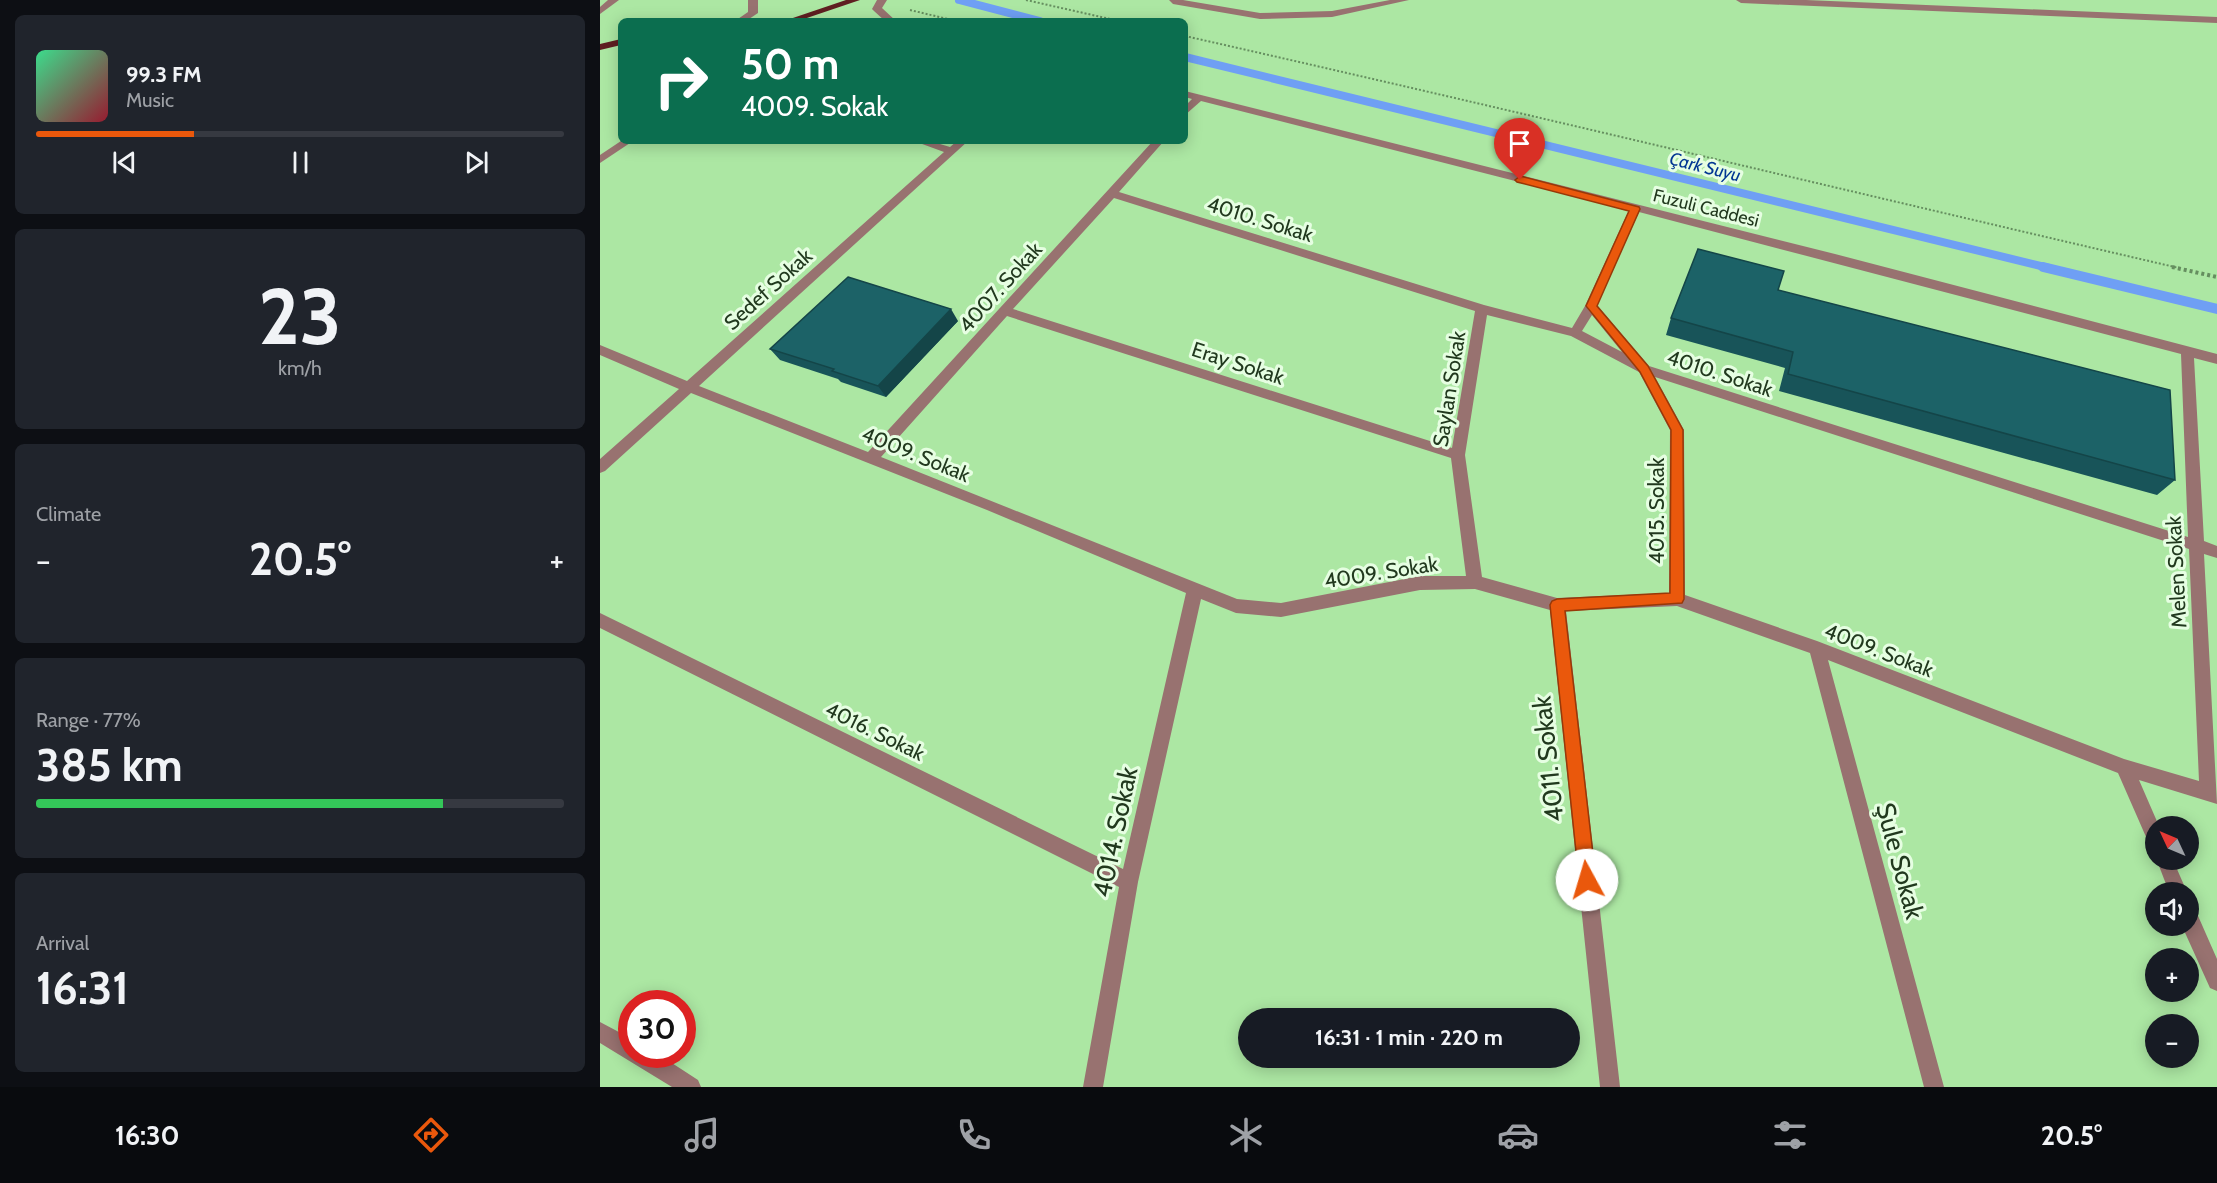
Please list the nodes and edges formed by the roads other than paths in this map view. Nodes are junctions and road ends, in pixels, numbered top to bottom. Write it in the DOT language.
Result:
graph roads {
  1 [pos="614,0"];
  2 [pos="753,0"];
  3 [pos="855,0"];
  4 [pos="882,0"];
  5 [pos="1404,0"];
  6 [pos="1741,0"];
  7 [pos="2056,0"];
  8 [pos="1173,1"];
  9 [pos="600,11"];
  10 [pos="2073,14"];
  11 [pos="745,18"];
  12 [pos="798,18"];
  13 [pos="888,18"];
  14 [pos="2217,20"];
  15 [pos="600,40"];
  16 [pos="618,42"];
  17 [pos="618,43"];
  18 [pos="600,46"];
  19 [pos="1188,95"];
  20 [pos="1198,97"];
  21 [pos="1188,109"];
  22 [pos="624,144"];
  23 [pos="929,144"];
  24 [pos="960,144"];
  25 [pos="1155,144"];
  26 [pos="952,151"];
  27 [pos="600,160"];
  28 [pos="1111,193"];
  29 [pos="1635,209"];
  30 [pos="1592,306"];
  31 [pos="1482,309"];
  32 [pos="1005,311"];
  33 [pos="1575,333"];
  34 [pos="600,350"];
  35 [pos="2187,351"];
  36 [pos="2217,359"];
  37 [pos="1644,369"];
  38 [pos="688,387"];
  39 [pos="1458,455"];
  40 [pos="871,458"];
  41 [pos="600,467"];
  42 [pos="2196,546"];
  43 [pos="2217,552"];
  44 [pos="1475,582"];
  45 [pos="1195,589"];
  46 [pos="1677,599"];
  47 [pos="1557,605"];
  48 [pos="600,620"];
  49 [pos="1817,648"];
  50 [pos="2124,767"];
  51 [pos="2212,793"];
  52 [pos="2145,816"];
  53 [pos="1129,882"];
  54 [pos="2197,936"];
  55 [pos="2217,981"];
  56 [pos="600,1032"];
  57 [pos="618,1043"];
  58 [pos="660,1068"];
  59 [pos="691,1087"];
  60 [pos="1092,1087"];
  61 [pos="1610,1087"];
  62 [pos="1934,1087"];
  1 -- 9 [label="street"];
  2 -- 11 [label="street"];
  3 -- 12 [label="main road"];
  4 -- 13 [label="street"];
  5 -- 8 [label="street"];
  6 -- 10 [label="street"];
  7 -- 10 [label="street"];
  10 -- 14 [label="street"];
  15 -- 16 [label="main road"];
  17 -- 18 [label="main road"];
  19 -- 20 [label="street, Fuzuli Caddesi"];
  20 -- 21 [label="street"];
  20 -- 29 [label="street, Fuzuli Caddesi"];
  22 -- 27 [label="street"];
  23 -- 26 [label="street"];
  24 -- 26 [label="street, Sedef Sokak"];
  25 -- 28 [label="street, 4007. Sokak"];
  26 -- 38 [label="street, Sedef Sokak"];
  28 -- 31 [label="street, 4010. Sokak"];
  28 -- 32 [label="street, 4007. Sokak"];
  29 -- 30 [label="street"];
  29 -- 35 [label="street, Fuzuli Caddesi"];
  30 -- 33 [label="street"];
  30 -- 37 [label="street, 4015. Sokak"];
  31 -- 33 [label="street, 4010. Sokak"];
  31 -- 39 [label="street, Saylan Sokak"];
  32 -- 39 [label="street, Eray Sokak"];
  32 -- 40 [label="street, 4007. Sokak"];
  33 -- 37 [label="street, 4010. Sokak"];
  34 -- 38 [label="street, 4009. Sokak"];
  35 -- 36 [label="street, Fuzuli Caddesi"];
  35 -- 42 [label="street, Melen Sokak"];
  37 -- 42 [label="street, 4010. Sokak"];
  37 -- 46 [label="street, 4015. Sokak"];
  38 -- 40 [label="street, 4009. Sokak"];
  38 -- 41 [label="street, Sedef Sokak"];
  39 -- 44 [label="street, Saylan Sokak"];
  40 -- 45 [label="street, 4009. Sokak"];
  42 -- 43 [label="street, 4010. Sokak"];
  42 -- 51 [label="street, Melen Sokak"];
  44 -- 45 [label="street, 4009. Sokak"];
  44 -- 47 [label="street, 4009. Sokak"];
  45 -- 53 [label="street, 4014. Sokak"];
  46 -- 47 [label="street, 4009. Sokak"];
  46 -- 49 [label="street, 4009. Sokak"];
  47 -- 61 [label="street, 4011. Sokak"];
  48 -- 53 [label="street, 4016. Sokak"];
  49 -- 50 [label="street, 4009. Sokak"];
  49 -- 62 [label="street, Şule Sokak"];
  50 -- 51 [label="street, 4009. Sokak"];
  50 -- 52 [label="street"];
  53 -- 60 [label="street, 4014. Sokak"];
  54 -- 55 [label="street"];
  56 -- 57 [label="street"];
  58 -- 59 [label="street"];
}
